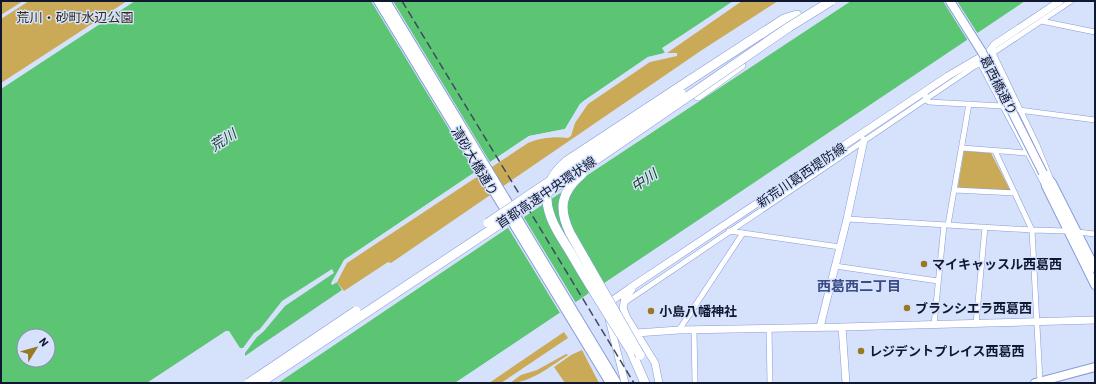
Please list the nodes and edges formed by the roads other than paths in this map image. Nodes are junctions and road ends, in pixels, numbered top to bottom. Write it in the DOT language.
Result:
graph roads {
  1 [pos="378,1"];
  2 [pos="386,1"];
  3 [pos="820,1"];
  4 [pos="831,1"];
  5 [pos="950,1"];
  6 [pos="1060,1"];
  7 [pos="1071,1"];
  8 [pos="797,15"];
  9 [pos="1041,21"];
  10 [pos="789,27"];
  11 [pos="1095,32"];
  12 [pos="993,53"];
  13 [pos="980,63"];
  14 [pos="930,88"];
  15 [pos="1011,93"];
  16 [pos="925,99"];
  17 [pos="998,99"];
  18 [pos="969,104"];
  19 [pos="1002,106"];
  20 [pos="1019,110"];
  21 [pos="1095,120"];
  22 [pos="864,140"];
  23 [pos="962,148"];
  24 [pos="995,151"];
  25 [pos="1027,153"];
  26 [pos="1049,184"];
  27 [pos="954,190"];
  28 [pos="1014,194"];
  29 [pos="847,219"];
  30 [pos="946,225"];
  31 [pos="985,227"];
  32 [pos="1032,230"];
  33 [pos="729,231"];
  34 [pos="1068,231"];
  35 [pos="743,233"];
  36 [pos="1077,233"];
  37 [pos="1095,234"];
  38 [pos="840,247"];
  39 [pos="835,266"];
  40 [pos="1095,268"];
  41 [pos="938,281"];
  42 [pos="640,282"];
  43 [pos="1095,285"];
  44 [pos="623,304"];
  45 [pos="609,305"];
  46 [pos="1095,320"];
  47 [pos="1037,322"];
  48 [pos="976,324"];
  49 [pos="934,325"];
  50 [pos="820,327"];
  51 [pos="769,328"];
  52 [pos="842,328"];
  53 [pos="679,330"];
  54 [pos="694,330"];
  55 [pos="636,333"];
  56 [pos="1095,367"];
  57 [pos="1038,382"];
  58 [pos="249,383"];
  59 [pos="260,383"];
  60 [pos="610,383"];
  61 [pos="617,383"];
  62 [pos="625,383"];
  63 [pos="645,383"];
  64 [pos="651,383"];
  65 [pos="659,383"];
  66 [pos="695,383"];
  67 [pos="770,383"];
  68 [pos="846,383"];
  1 -- 60 [label="main road, 清砂大橋通り, bridge"];
  2 -- 61 [label="main road, 清砂大橋通り, bridge"];
  3 -- 8 [label="highway, 首都高速中央環状線"];
  4 -- 10 [label="highway, 首都高速中央環状線, bridge"];
  5 -- 26 [label="main road, 葛西橋通り, bridge"];
  6 -- 14 [label="main road, 新荒川葛西堤防線"];
  7 -- 9 [label="street"];
  8 -- 58 [label="highway, 首都高速中央環状線, bridge"];
  8 -- 63 [label="highway, bridge"];
  9 -- 11 [label="street"];
  9 -- 12 [label="street"];
  10 -- 59 [label="highway, 首都高速中央環状線, bridge"];
  10 -- 64 [label="highway, bridge"];
  12 -- 13 [label="street"];
  12 -- 15 [label="street"];
  13 -- 16 [label="street"];
  13 -- 17 [label="street"];
  14 -- 16 [label="street"];
  14 -- 42 [label="main road, 新荒川葛西堤防線"];
  15 -- 17 [label="street"];
  15 -- 20 [label="street"];
  16 -- 18 [label="street"];
  16 -- 22 [label="street"];
  17 -- 19 [label="street"];
  18 -- 19 [label="street"];
  18 -- 23 [label="street"];
  19 -- 25 [label="street"];
  20 -- 21 [label="street"];
  20 -- 26 [label="street"];
  22 -- 29 [label="main road"];
  22 -- 33 [label="street"];
  23 -- 24 [label="street"];
  23 -- 27 [label="street"];
  24 -- 25 [label="street"];
  24 -- 28 [label="street"];
  25 -- 26 [label="street"];
  26 -- 34 [label="main road, 葛西橋通り"];
  26 -- 36 [label="main road, 葛西橋通り"];
  27 -- 28 [label="street"];
  27 -- 30 [label="street"];
  28 -- 32 [label="street"];
  29 -- 30 [label="street"];
  29 -- 38 [label="main road"];
  30 -- 31 [label="street"];
  30 -- 41 [label="street"];
  31 -- 32 [label="street"];
  31 -- 48 [label="street"];
  32 -- 34 [label="street"];
  32 -- 47 [label="street"];
  33 -- 35 [label="street"];
  33 -- 44 [label="street"];
  34 -- 36 [label="street"];
  34 -- 43 [label="main road, 葛西橋通り"];
  35 -- 38 [label="street"];
  35 -- 53 [label="street"];
  36 -- 37 [label="street"];
  36 -- 40 [label="main road, 葛西橋通り"];
  38 -- 39 [label="main road"];
  39 -- 41 [label="street"];
  39 -- 50 [label="main road"];
  41 -- 49 [label="street"];
  42 -- 44 [label="main road"];
  42 -- 45 [label="main road, 新荒川葛西堤防線"];
  44 -- 45 [label="main road"];
  44 -- 55 [label="main road"];
  45 -- 62 [label="main road"];
  46 -- 47 [label="main road"];
  47 -- 48 [label="main road"];
  47 -- 57 [label="street"];
  48 -- 49 [label="main road"];
  49 -- 52 [label="main road"];
  50 -- 51 [label="main road"];
  50 -- 52 [label="main road"];
  51 -- 54 [label="main road"];
  51 -- 67 [label="street"];
  52 -- 68 [label="main road"];
  53 -- 54 [label="main road"];
  53 -- 55 [label="main road"];
  54 -- 66 [label="street"];
  55 -- 65 [label="main road"];
  56 -- 57 [label="main road"];
}
